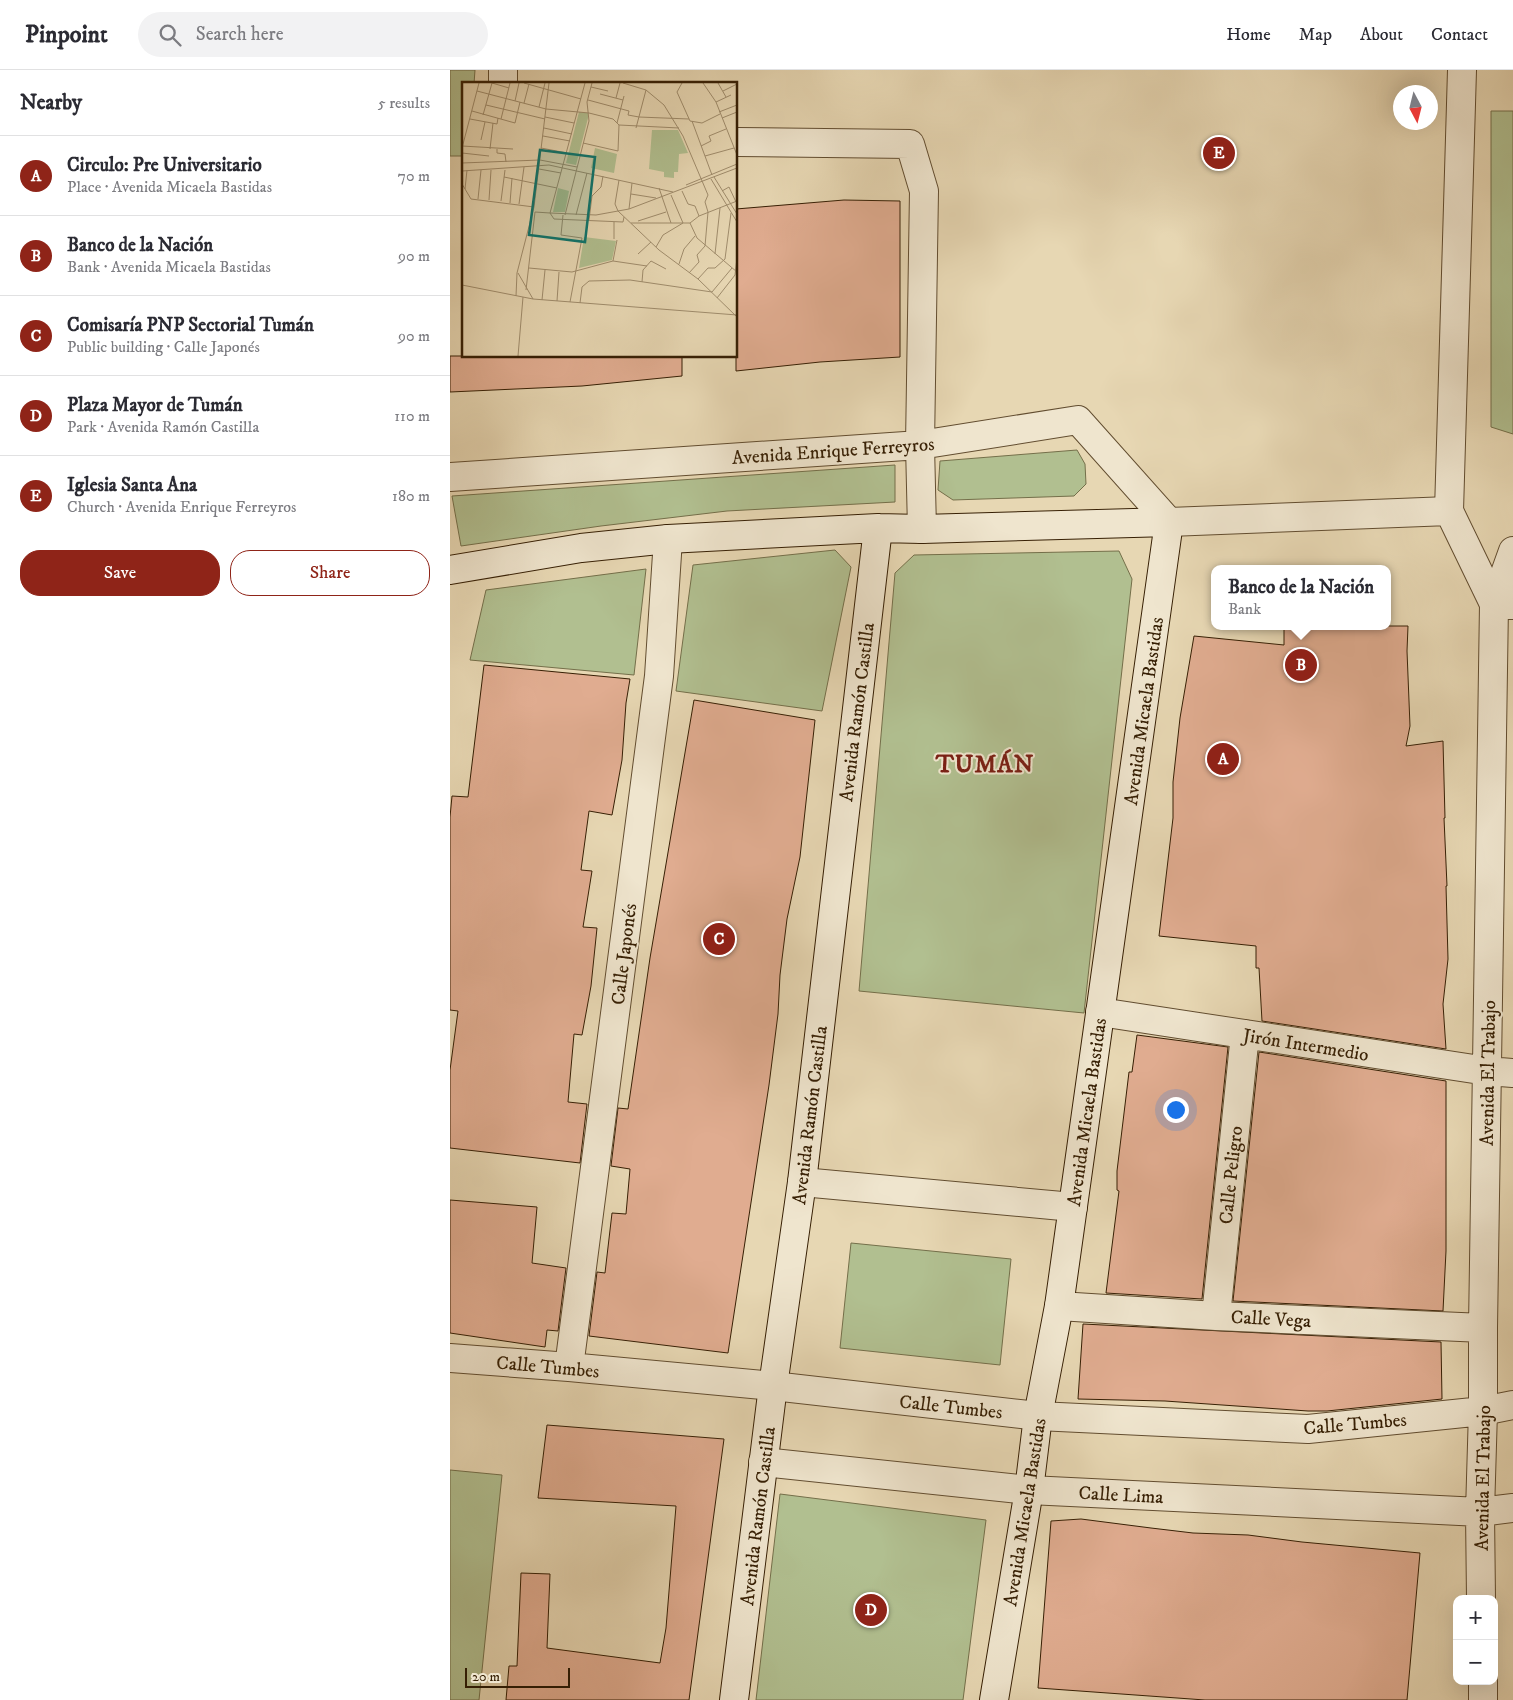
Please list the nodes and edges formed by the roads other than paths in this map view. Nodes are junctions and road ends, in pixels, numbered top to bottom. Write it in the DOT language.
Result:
graph roads {
  1 [pos="1462,70"];
  2 [pos="738,142"];
  3 [pos="920,445"];
  4 [pos="450,478"];
  5 [pos="1449,511"];
  6 [pos="1169,522"];
  7 [pos="878,528"];
  8 [pos="922,529"];
  9 [pos="668,539"];
  10 [pos="1513,551"];
  11 [pos="450,570"];
  12 [pos="1503,605"];
  13 [pos="1100,1012"];
  14 [pos="1245,1034"];
  15 [pos="1500,1072"];
  16 [pos="802,1182"];
  17 [pos="1073,1207"];
  18 [pos="1059,1306"];
  19 [pos="1216,1316"];
  20 [pos="1483,1328"];
  21 [pos="450,1358"];
  22 [pos="569,1367"];
  23 [pos="772,1386"];
  24 [pos="1513,1405"];
  25 [pos="1483,1411"];
  26 [pos="1038,1416"];
  27 [pos="763,1462"];
  28 [pos="1029,1490"];
  29 [pos="1513,1508"];
  30 [pos="1480,1512"];
  31 [pos="1481,1595"];
  32 [pos="1483,1685"];
  33 [pos="734,1700"];
  34 [pos="994,1700"];
  35 [pos="1483,1700"];
  1 -- 5 [label="street"];
  2 -- 3 [label="street"];
  3 -- 4 [label="street, Avenida Enrique Ferreyros"];
  3 -- 6 [label="street, Avenida Enrique Ferreyros"];
  3 -- 8 [label="street"];
  5 -- 6 [label="street"];
  5 -- 12 [label="street"];
  6 -- 8 [label="street"];
  6 -- 13 [label="street, Avenida Micaela Bastidas"];
  7 -- 8 [label="street"];
  7 -- 9 [label="street"];
  7 -- 16 [label="street, Avenida Ramón Castilla"];
  9 -- 11 [label="street"];
  9 -- 22 [label="street, Calle Japonés"];
  10 -- 12 [label="street, Avenida El Trabajo"];
  12 -- 15 [label="street, Avenida El Trabajo"];
  13 -- 14 [label="street, Jirón Intermedio"];
  13 -- 17 [label="street, Avenida Micaela Bastidas"];
  14 -- 15 [label="street, Jirón Intermedio"];
  14 -- 19 [label="street, Calle Peligro"];
  15 -- 20 [label="street, Avenida El Trabajo"];
  16 -- 17 [label="street"];
  16 -- 23 [label="street, Avenida Ramón Castilla"];
  17 -- 18 [label="street, Avenida Micaela Bastidas"];
  18 -- 19 [label="street, Calle Vega"];
  18 -- 26 [label="street, Avenida Micaela Bastidas"];
  19 -- 20 [label="street, Calle Vega"];
  20 -- 25 [label="street, Avenida El Trabajo"];
  21 -- 22 [label="street, Calle Tumbes"];
  22 -- 23 [label="street, Calle Tumbes"];
  23 -- 26 [label="street, Calle Tumbes"];
  23 -- 27 [label="street, Avenida Ramón Castilla"];
  24 -- 25 [label="street, Calle Tumbes"];
  25 -- 26 [label="street, Calle Tumbes"];
  25 -- 30 [label="street, Avenida El Trabajo"];
  26 -- 28 [label="street, Avenida Micaela Bastidas"];
  27 -- 28 [label="street, Calle Lima"];
  27 -- 33 [label="street, Avenida Ramón Castilla"];
  28 -- 30 [label="street, Calle Lima"];
  28 -- 34 [label="street, Avenida Micaela Bastidas"];
  29 -- 30 [label="street, Calle Lima"];
  30 -- 31 [label="street, Avenida El Trabajo"];
  32 -- 35 [label="street"];
}
